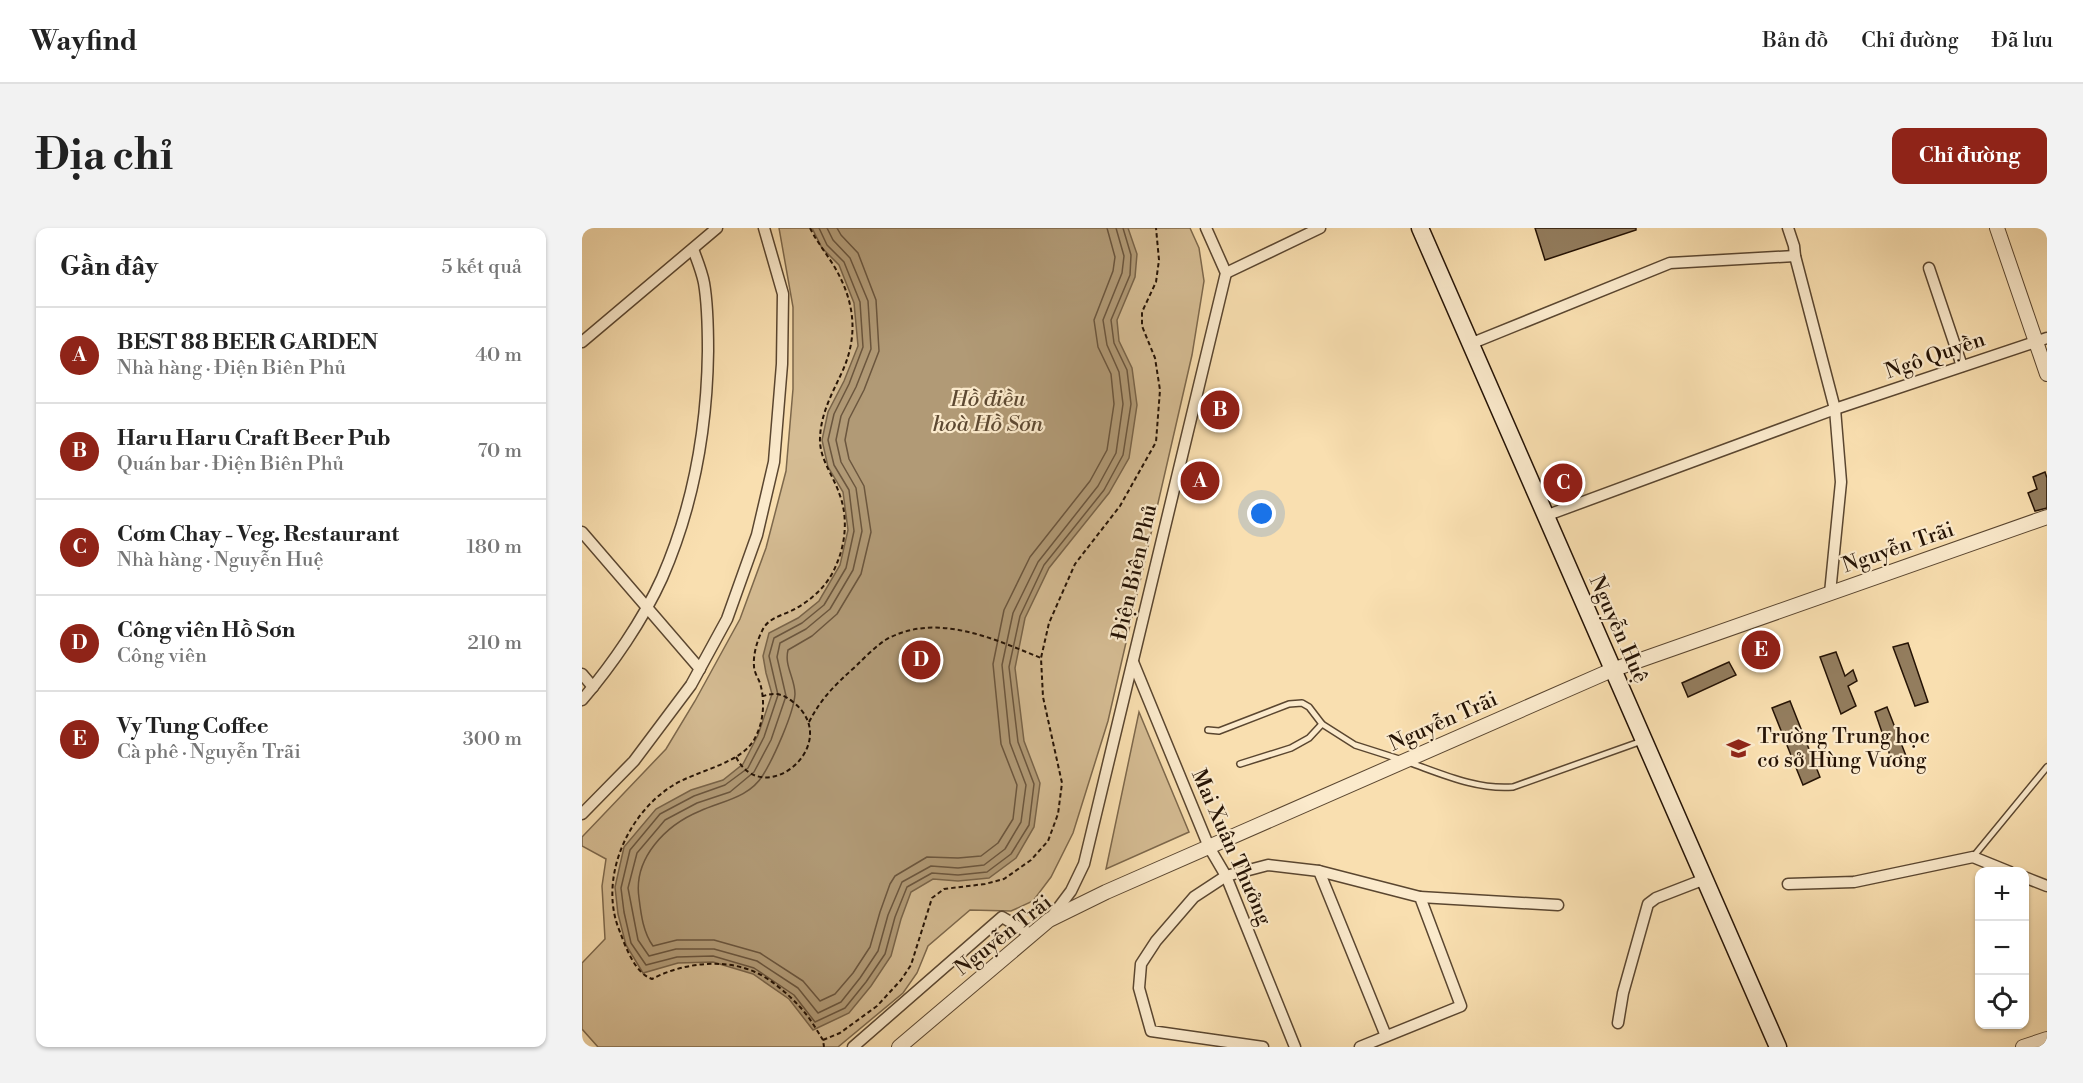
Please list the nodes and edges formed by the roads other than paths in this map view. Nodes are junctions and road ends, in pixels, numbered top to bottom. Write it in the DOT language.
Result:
graph roads {
  1 [pos="717,228"];
  2 [pos="764,228"];
  3 [pos="1206,228"];
  4 [pos="1420,228"];
  5 [pos="1788,228"];
  6 [pos="1997,228"];
  7 [pos="1317,229"];
  8 [pos="693,249"];
  9 [pos="1795,256"];
  10 [pos="1929,268"];
  11 [pos="1226,273"];
  12 [pos="2041,339"];
  13 [pos="582,342"];
  14 [pos="1470,344"];
  15 [pos="1962,366"];
  16 [pos="2047,374"];
  17 [pos="1834,409"];
  18 [pos="1545,516"];
  19 [pos="2047,517"];
  20 [pos="582,532"];
  21 [pos="1830,593"];
  22 [pos="646,607"];
  23 [pos="1133,662"];
  24 [pos="700,669"];
  25 [pos="1612,670"];
  26 [pos="582,674"];
  27 [pos="593,687"];
  28 [pos="582,700"];
  29 [pos="1322,724"];
  30 [pos="1208,730"];
  31 [pos="1643,741"];
  32 [pos="1405,761"];
  33 [pos="1240,764"];
  34 [pos="2047,767"];
  35 [pos="582,814"];
  36 [pos="1209,847"];
  37 [pos="1973,858"];
  38 [pos="1997,867"];
  39 [pos="1319,871"];
  40 [pos="1226,876"];
  41 [pos="1705,879"];
  42 [pos="2029,879"];
  43 [pos="1788,884"];
  44 [pos="2047,886"];
  45 [pos="1420,897"];
  46 [pos="1558,905"];
  47 [pos="1050,920"];
  48 [pos="1032,935"];
  49 [pos="1618,1023"];
  50 [pos="1386,1036"];
  51 [pos="2047,1039"];
  52 [pos="1223,1044"];
  53 [pos="853,1047"];
  54 [pos="899,1047"];
  55 [pos="1263,1047"];
  56 [pos="1295,1047"];
  57 [pos="1360,1047"];
  58 [pos="1778,1047"];
  59 [pos="2023,1047"];
  1 -- 8 [label="street"];
  2 -- 24 [label="street"];
  3 -- 11 [label="street"];
  4 -- 14 [label="main road, Nguyễn Huệ"];
  5 -- 9 [label="street"];
  6 -- 12 [label="street"];
  7 -- 11 [label="street"];
  8 -- 13 [label="street"];
  8 -- 22 [label="street"];
  9 -- 14 [label="street"];
  9 -- 17 [label="street"];
  10 -- 15 [label="street"];
  11 -- 23 [label="street, Điện Biên Phủ"];
  12 -- 15 [label="street, Ngô Quyền"];
  12 -- 16 [label="street"];
  14 -- 18 [label="main road, Nguyễn Huệ"];
  15 -- 17 [label="street, Ngô Quyền"];
  17 -- 18 [label="street, Ngô Quyền"];
  17 -- 21 [label="street"];
  18 -- 25 [label="main road, Nguyễn Huệ"];
  19 -- 21 [label="street, Nguyễn Trãi"];
  20 -- 22 [label="street"];
  21 -- 25 [label="street, Nguyễn Trãi"];
  22 -- 24 [label="street"];
  22 -- 27 [label="street"];
  23 -- 36 [label="street, Mai Xuân Thưởng"];
  23 -- 47 [label="street, Điện Biên Phủ"];
  24 -- 35 [label="street"];
  25 -- 31 [label="main road, Nguyễn Huệ"];
  25 -- 32 [label="street, Nguyễn Trãi"];
  26 -- 27 [label="street"];
  27 -- 28 [label="street"];
  29 -- 30 [label="lane"];
  29 -- 32 [label="lane"];
  29 -- 33 [label="lane"];
  31 -- 32 [label="lane"];
  31 -- 41 [label="main road, Nguyễn Huệ"];
  32 -- 36 [label="street, Nguyễn Trãi"];
  34 -- 37 [label="lane"];
  36 -- 40 [label="street, Mai Xuân Thưởng"];
  36 -- 47 [label="street, Nguyễn Trãi"];
  37 -- 38 [label="street"];
  37 -- 43 [label="street"];
  39 -- 40 [label="street"];
  39 -- 45 [label="street"];
  39 -- 50 [label="street"];
  40 -- 52 [label="street"];
  40 -- 56 [label="street, Mai Xuân Thưởng"];
  41 -- 49 [label="street"];
  41 -- 58 [label="main road, Nguyễn Huệ"];
  42 -- 44 [label="street"];
  45 -- 46 [label="street"];
  45 -- 50 [label="street"];
  47 -- 48 [label="street, Nguyễn Trãi"];
  48 -- 53 [label="street"];
  48 -- 54 [label="street, Nguyễn Trãi"];
  50 -- 57 [label="street"];
  51 -- 59 [label="street"];
  52 -- 55 [label="street"];
}
